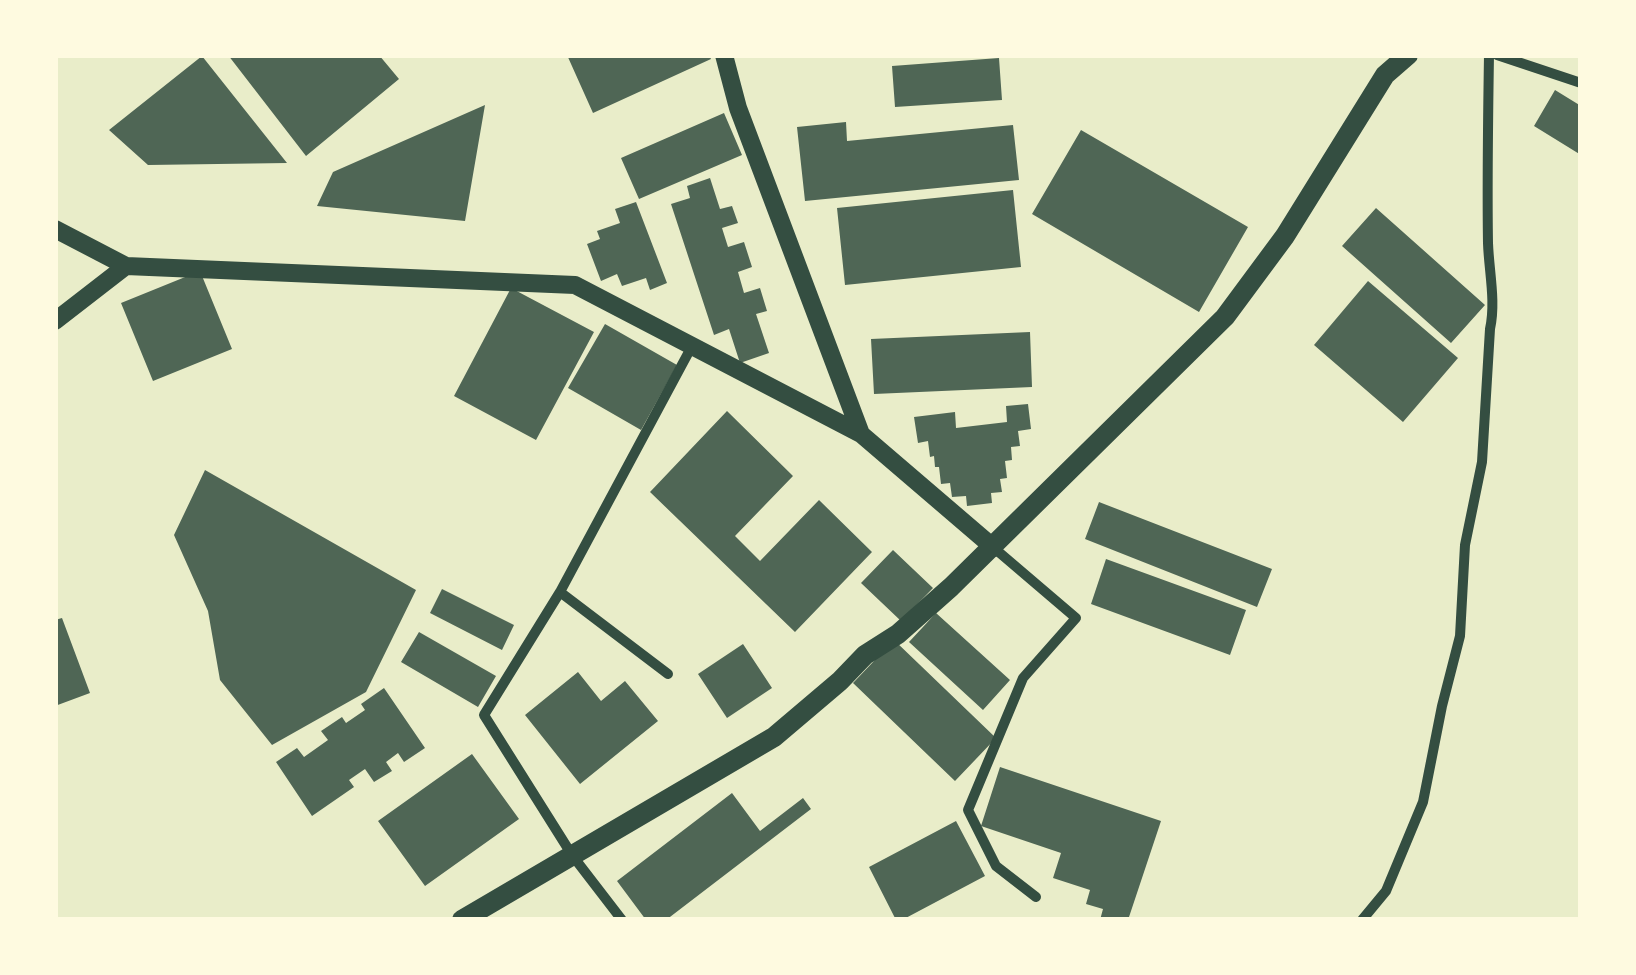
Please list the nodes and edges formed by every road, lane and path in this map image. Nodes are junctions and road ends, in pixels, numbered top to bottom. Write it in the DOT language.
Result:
graph roads {
  1 [pos="724,55"];
  2 [pos="1408,55"];
  3 [pos="1493,55"];
  4 [pos="1581,83"];
  5 [pos="55,229"];
  6 [pos="126,266"];
  7 [pos="55,320"];
  8 [pos="692,346"];
  9 [pos="861,434"];
  10 [pos="994,548"];
  11 [pos="560,592"];
  12 [pos="668,674"];
  13 [pos="572,855"];
  14 [pos="1036,896"];
  15 [pos="462,920"];
  16 [pos="622,920"];
  17 [pos="1362,920"];
  1 -- 9 [label="street"];
  2 -- 10 [label="main road"];
  3 -- 4 [label="street"];
  3 -- 17 [label="street"];
  5 -- 6 [label="street"];
  6 -- 7 [label="street"];
  6 -- 8 [label="street"];
  8 -- 9 [label="street"];
  8 -- 11 [label="street"];
  9 -- 10 [label="street"];
  10 -- 13 [label="main road"];
  10 -- 14 [label="street"];
  11 -- 12 [label="street"];
  11 -- 13 [label="street"];
  13 -- 15 [label="main road"];
  13 -- 16 [label="street"];
}
